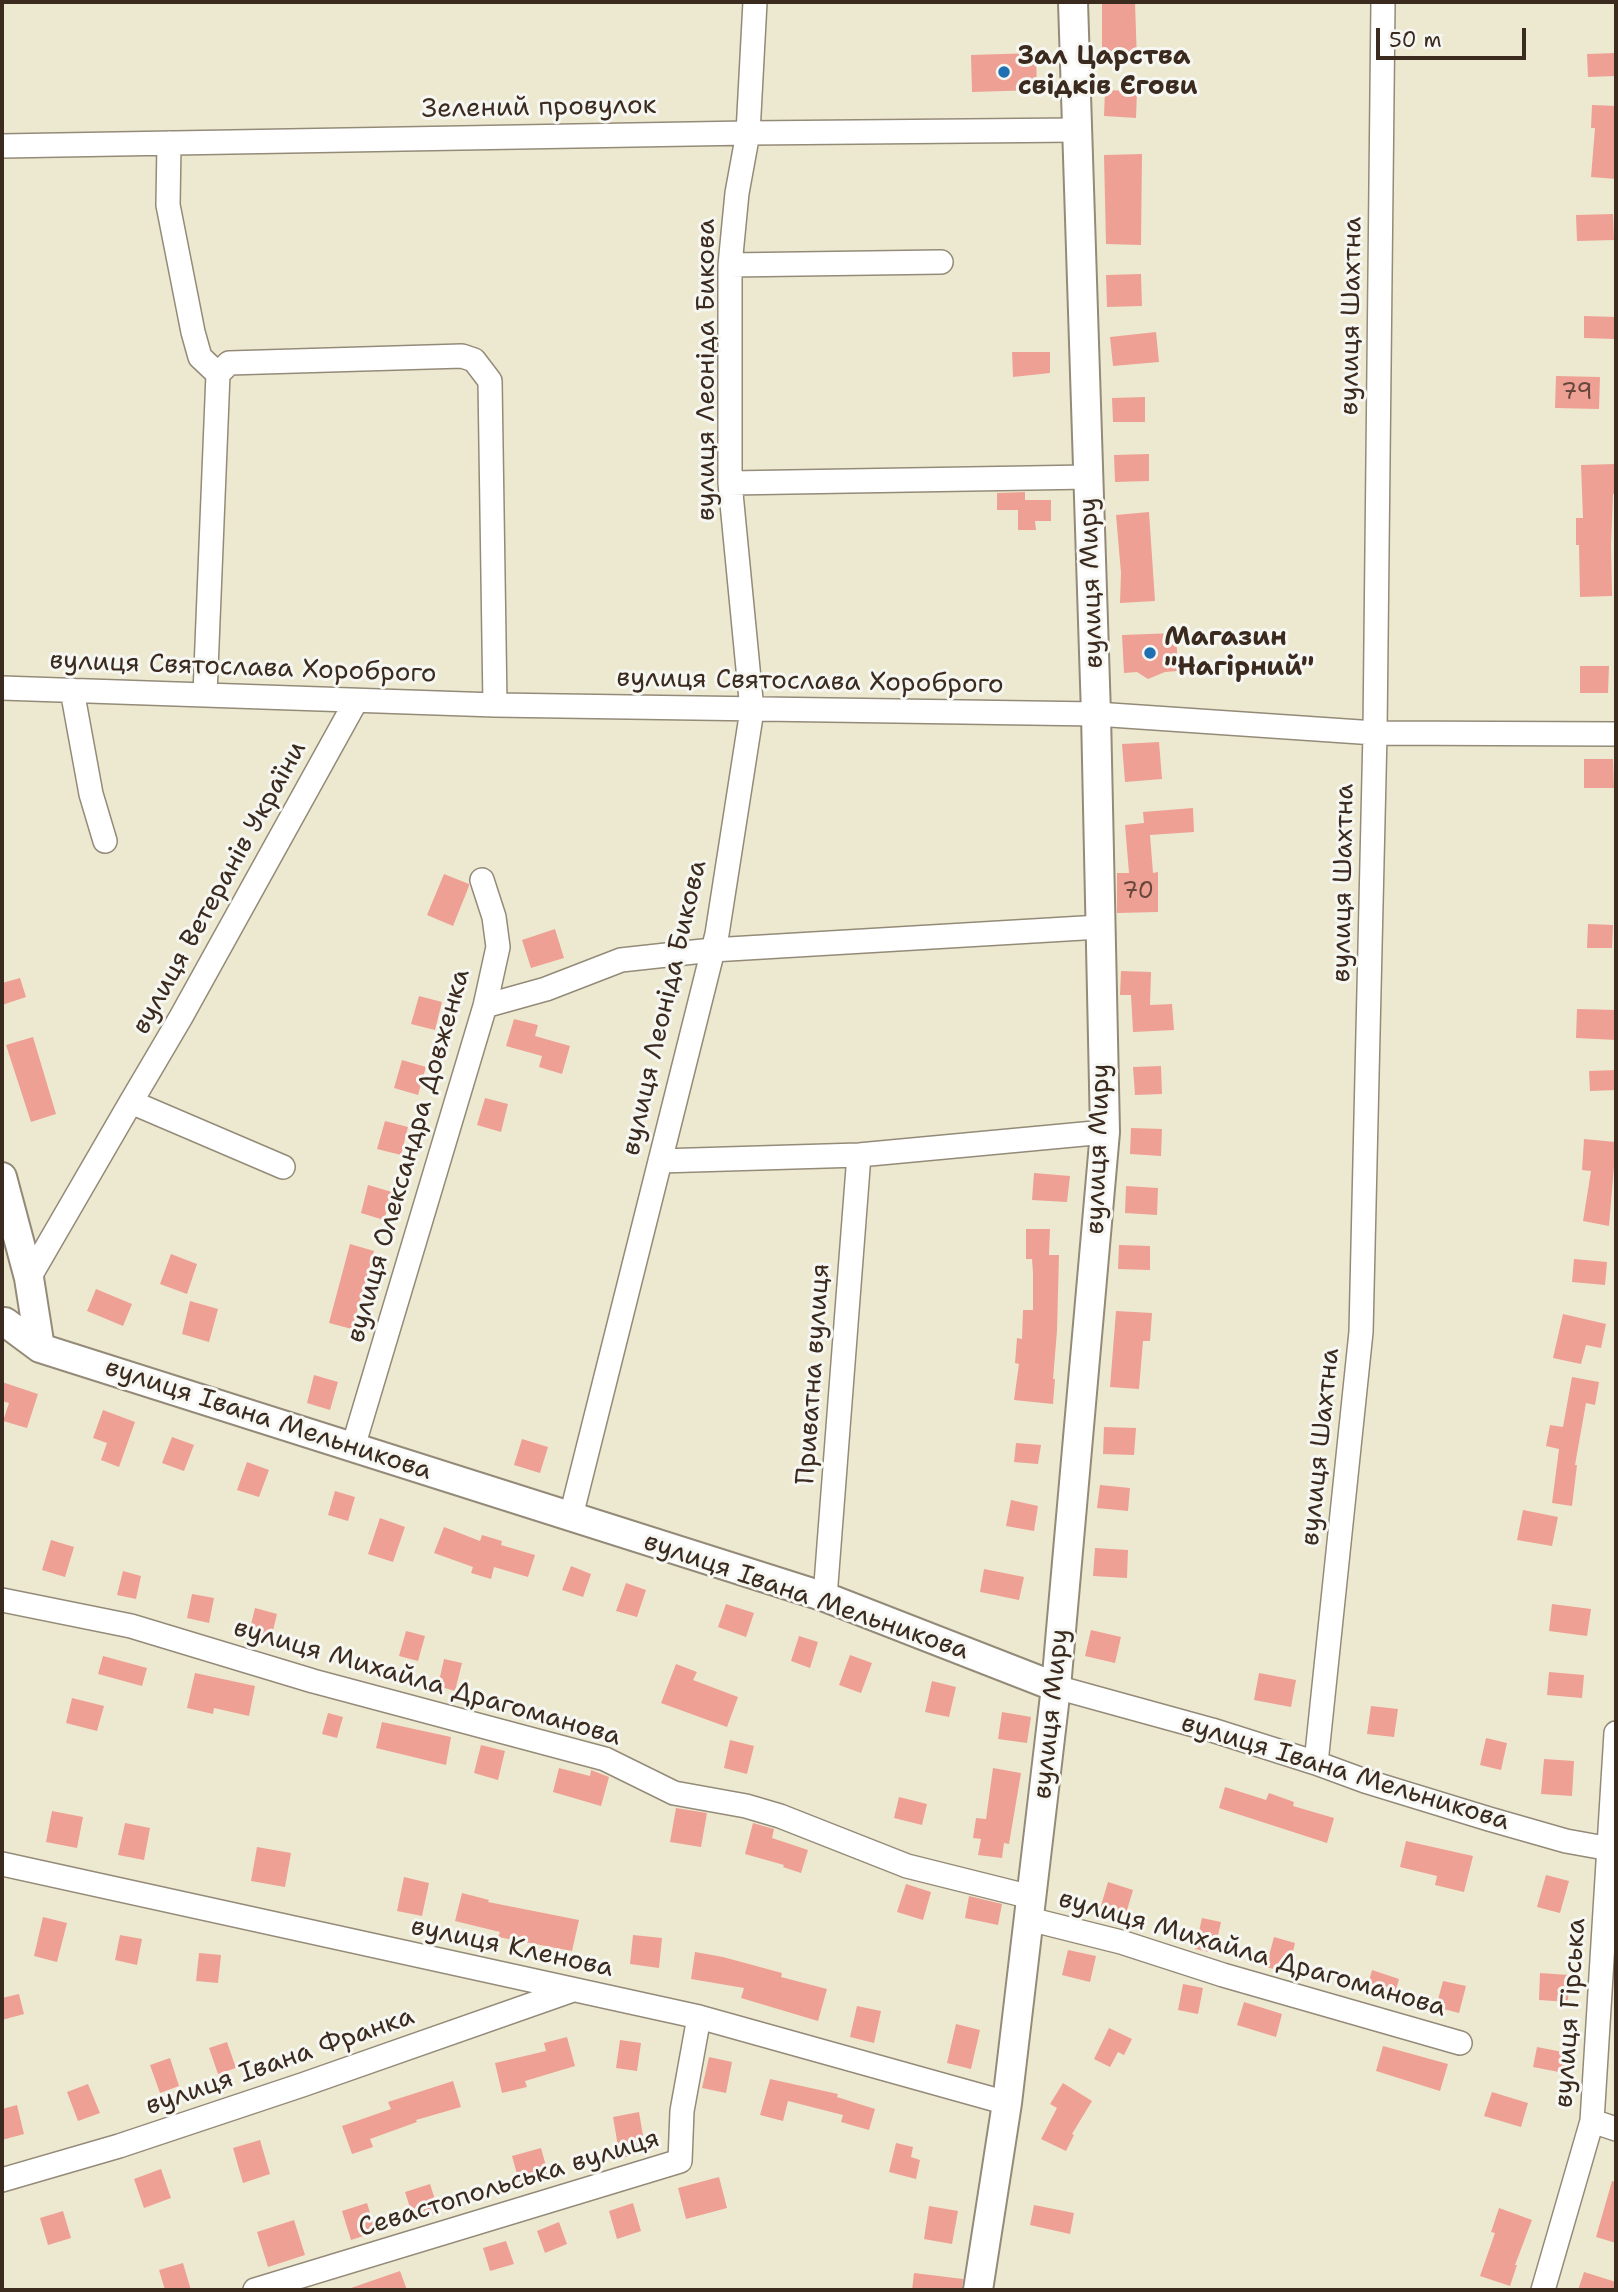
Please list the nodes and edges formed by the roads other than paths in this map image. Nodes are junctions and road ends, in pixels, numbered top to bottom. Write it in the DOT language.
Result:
graph roads {
  1 [pos="755,2"];
  2 [pos="1073,2"];
  3 [pos="1383,2"];
  4 [pos="1077,130"];
  5 [pos="748,132"];
  6 [pos="169,143"];
  7 [pos="2,146"];
  8 [pos="941,262"];
  9 [pos="730,265"];
  10 [pos="218,374"];
  11 [pos="1088,477"];
  12 [pos="730,483"];
  13 [pos="2,688"];
  14 [pos="72,690"];
  15 [pos="205,694"];
  16 [pos="356,701"];
  17 [pos="495,705"];
  18 [pos="752,710"];
  19 [pos="1096,714"];
  20 [pos="1375,733"];
  21 [pos="1616,734"];
  22 [pos="105,841"];
  23 [pos="482,880"];
  24 [pos="1100,927"];
  25 [pos="712,950"];
  26 [pos="485,1006"];
  27 [pos="131,1102"];
  28 [pos="1105,1132"];
  29 [pos="859,1155"];
  30 [pos="660,1161"];
  31 [pos="282,1167"];
  32 [pos="2,1177"];
  33 [pos="29,1278"];
  34 [pos="3,1318"];
  35 [pos="40,1348"];
  36 [pos="353,1447"];
  37 [pos="571,1516"];
  38 [pos="825,1597"];
  39 [pos="2,1600"];
  40 [pos="1056,1687"];
  41 [pos="1616,1733"];
  42 [pos="1315,1763"];
  43 [pos="1613,1850"];
  44 [pos="2,1864"];
  45 [pos="1030,1908"];
  46 [pos="573,1990"];
  47 [pos="699,2017"];
  48 [pos="1460,2043"];
  49 [pos="1007,2103"];
  50 [pos="1592,2121"];
  51 [pos="1616,2129"];
  52 [pos="2,2180"];
  53 [pos="255,2290"];
  54 [pos="978,2290"];
  55 [pos="1543,2290"];
  1 -- 5 [label="street, вулиця Леоніда Бикова"];
  2 -- 4 [label="street, вулиця Миру"];
  3 -- 20 [label="street, вулиця Шахтна"];
  4 -- 5 [label="street, Зелений провулок"];
  4 -- 11 [label="street, вулиця Миру"];
  5 -- 6 [label="street, Зелений провулок"];
  5 -- 9 [label="street, вулиця Леоніда Бикова"];
  6 -- 7 [label="street, Зелений провулок"];
  6 -- 10 [label="street"];
  8 -- 9 [label="street"];
  9 -- 12 [label="street, вулиця Леоніда Бикова"];
  10 -- 15 [label="street"];
  10 -- 17 [label="street"];
  11 -- 12 [label="street"];
  11 -- 19 [label="street, вулиця Миру"];
  12 -- 18 [label="street, вулиця Леоніда Бикова"];
  13 -- 14 [label="street, вулиця Святослава Хороброго"];
  14 -- 15 [label="street, вулиця Святослава Хороброго"];
  14 -- 22 [label="street"];
  15 -- 16 [label="street, вулиця Святослава Хороброго"];
  16 -- 17 [label="street, вулиця Святослава Хороброго"];
  16 -- 27 [label="street, вулиця Ветеранів України"];
  17 -- 18 [label="street, вулиця Святослава Хороброго"];
  18 -- 19 [label="street, вулиця Святослава Хороброго"];
  18 -- 25 [label="street, вулиця Леоніда Бикова"];
  19 -- 20 [label="street, вулиця Святослава Хороброго"];
  19 -- 24 [label="street, вулиця Миру"];
  20 -- 21 [label="street, вулиця Святослава Хороброго"];
  20 -- 42 [label="street, вулиця Шахтна"];
  23 -- 26 [label="street, вулиця Олександра Довженка"];
  24 -- 25 [label="street"];
  24 -- 28 [label="street, вулиця Миру"];
  25 -- 26 [label="street"];
  25 -- 30 [label="street, вулиця Леоніда Бикова"];
  26 -- 36 [label="street, вулиця Олександра Довженка"];
  27 -- 31 [label="street"];
  27 -- 33 [label="street, вулиця Ветеранів України"];
  28 -- 29 [label="street"];
  28 -- 40 [label="street, вулиця Миру"];
  29 -- 30 [label="street"];
  29 -- 38 [label="street, Приватна вулиця"];
  30 -- 37 [label="street, вулиця Леоніда Бикова"];
  32 -- 33 [label="street"];
  33 -- 34 [label="street"];
  33 -- 35 [label="street"];
  34 -- 35 [label="street, вулиця Івана Мельникова"];
  35 -- 36 [label="street, вулиця Івана Мельникова"];
  36 -- 37 [label="street, вулиця Івана Мельникова"];
  37 -- 38 [label="street, вулиця Івана Мельникова"];
  38 -- 40 [label="street, вулиця Івана Мельникова"];
  39 -- 45 [label="street, вулиця Михайла Драгоманова"];
  40 -- 42 [label="street, вулиця Івана Мельникова"];
  40 -- 45 [label="street, вулиця Миру"];
  41 -- 43 [label="street, вулиця Гірська"];
  42 -- 43 [label="street, вулиця Івана Мельникова"];
  43 -- 50 [label="street, вулиця Гірська"];
  44 -- 46 [label="street, вулиця Кленова"];
  45 -- 48 [label="street, вулиця Михайла Драгоманова"];
  45 -- 49 [label="street, вулиця Миру"];
  46 -- 47 [label="street, вулиця Кленова"];
  46 -- 52 [label="street, вулиця Івана Франка"];
  47 -- 49 [label="street, вулиця Кленова"];
  47 -- 53 [label="street, Севастопольська вулиця"];
  49 -- 54 [label="street, вулиця Миру"];
  50 -- 51 [label="street"];
  50 -- 55 [label="street, вулиця Гірська"];
}
